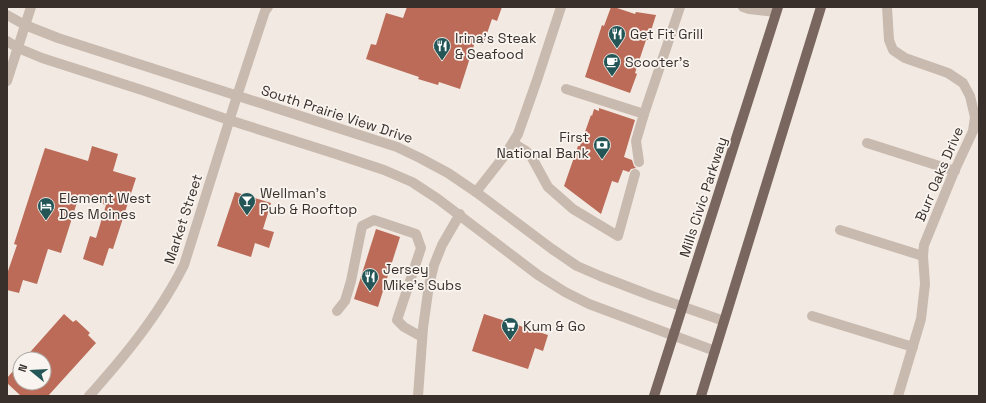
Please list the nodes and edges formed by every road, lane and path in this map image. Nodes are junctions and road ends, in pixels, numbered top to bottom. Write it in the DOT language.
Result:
graph roads {
  1 [pos="31,7"];
  2 [pos="268,7"];
  3 [pos="561,7"];
  4 [pos="680,7"];
  5 [pos="743,7"];
  6 [pos="821,7"];
  7 [pos="887,7"];
  8 [pos="777,10"];
  9 [pos="7,15"];
  10 [pos="25,25"];
  11 [pos="7,41"];
  12 [pos="18,48"];
  13 [pos="7,81"];
  14 [pos="566,89"];
  15 [pos="236,96"];
  16 [pos="644,114"];
  17 [pos="229,120"];
  18 [pos="976,126"];
  19 [pos="513,143"];
  20 [pos="866,143"];
  21 [pos="639,162"];
  22 [pos="955,171"];
  23 [pos="635,174"];
  24 [pos="476,192"];
  25 [pos="460,214"];
  26 [pos="840,230"];
  27 [pos="923,256"];
  28 [pos="682,307"];
  29 [pos="337,311"];
  30 [pos="812,316"];
  31 [pos="724,321"];
  32 [pos="674,336"];
  33 [pos="422,337"];
  34 [pos="913,347"];
  35 [pos="715,351"];
  36 [pos="88,396"];
  37 [pos="418,396"];
  38 [pos="654,396"];
  39 [pos="701,396"];
  40 [pos="898,396"];
  1 -- 10 [label="street"];
  2 -- 15 [label="street, Market Street"];
  3 -- 19 [label="street"];
  4 -- 16 [label="street"];
  5 -- 8 [label="street"];
  6 -- 31 [label="main road"];
  7 -- 18 [label="street, Burr Oaks Drive"];
  8 -- 28 [label="main road, Mills Civic Parkway"];
  9 -- 10 [label="street, South Prairie View Drive"];
  10 -- 12 [label="street"];
  10 -- 15 [label="street, South Prairie View Drive"];
  11 -- 12 [label="street"];
  12 -- 13 [label="street"];
  12 -- 17 [label="street"];
  14 -- 16 [label="street"];
  15 -- 17 [label="street, Market Street"];
  15 -- 24 [label="street, South Prairie View Drive"];
  16 -- 21 [label="street"];
  17 -- 25 [label="street"];
  17 -- 36 [label="street, Market Street"];
  18 -- 22 [label="street, Burr Oaks Drive"];
  19 -- 23 [label="street"];
  19 -- 24 [label="street"];
  20 -- 22 [label="street"];
  22 -- 27 [label="street, Burr Oaks Drive"];
  24 -- 28 [label="street, South Prairie View Drive"];
  25 -- 32 [label="street"];
  25 -- 33 [label="street"];
  26 -- 27 [label="street"];
  27 -- 34 [label="street, Burr Oaks Drive"];
  28 -- 31 [label="street, South Prairie View Drive"];
  28 -- 32 [label="main road, Mills Civic Parkway"];
  29 -- 33 [label="street"];
  30 -- 34 [label="street"];
  31 -- 35 [label="main road"];
  32 -- 35 [label="street"];
  32 -- 38 [label="main road, Mills Civic Parkway"];
  33 -- 37 [label="street"];
  34 -- 40 [label="street, Burr Oaks Drive"];
  35 -- 39 [label="main road"];
}
